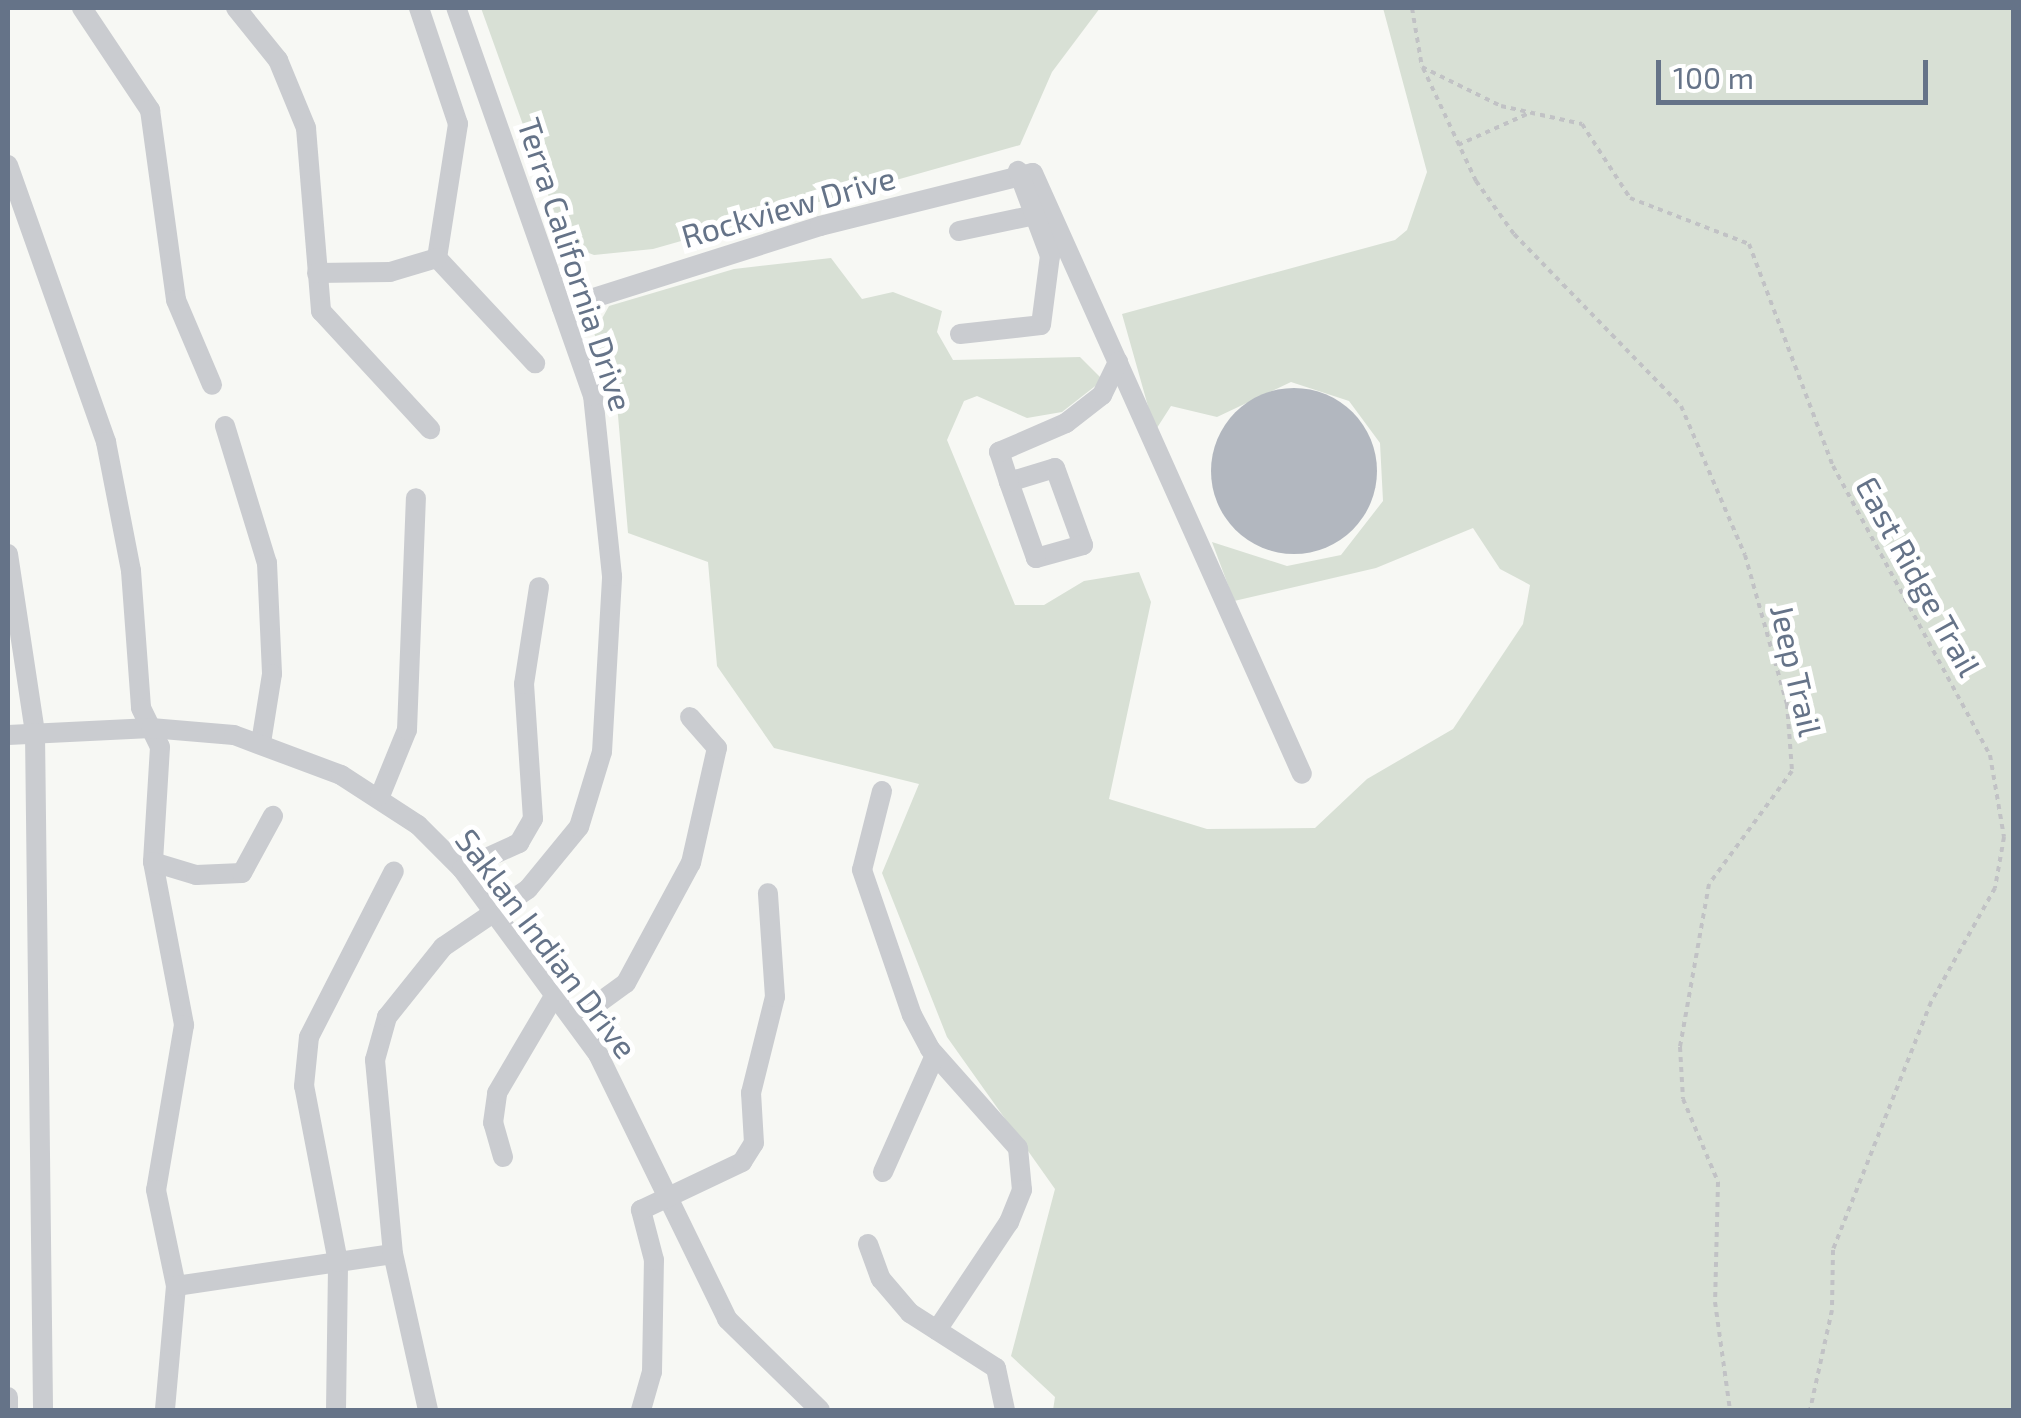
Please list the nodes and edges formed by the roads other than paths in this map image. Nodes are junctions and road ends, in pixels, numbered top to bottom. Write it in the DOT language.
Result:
graph roads {
  1 [pos="82,8"];
  2 [pos="236,8"];
  3 [pos="420,8"];
  4 [pos="456,8"];
  5 [pos="470,41"];
  6 [pos="434,52"];
  7 [pos="8,166"];
  8 [pos="1026,172"];
  9 [pos="1034,215"];
  10 [pos="959,231"];
  11 [pos="438,258"];
  12 [pos="317,272"];
  13 [pos="562,308"];
  14 [pos="960,334"];
  15 [pos="1118,362"];
  16 [pos="535,363"];
  17 [pos="212,385"];
  18 [pos="225,426"];
  19 [pos="430,429"];
  20 [pos="1009,482"];
  21 [pos="416,498"];
  22 [pos="8,554"];
  23 [pos="539,587"];
  24 [pos="690,716"];
  25 [pos="150,728"];
  26 [pos="34,733"];
  27 [pos="8,735"];
  28 [pos="260,743"];
  29 [pos="1302,774"];
  30 [pos="882,791"];
  31 [pos="380,796"];
  32 [pos="273,816"];
  33 [pos="153,862"];
  34 [pos="462,869"];
  35 [pos="394,871"];
  36 [pos="768,893"];
  37 [pos="495,912"];
  38 [pos="556,994"];
  39 [pos="575,1020"];
  40 [pos="936,1055"];
  41 [pos="503,1157"];
  42 [pos="883,1172"];
  43 [pos="667,1196"];
  44 [pos="868,1244"];
  45 [pos="393,1254"];
  46 [pos="338,1262"];
  47 [pos="176,1286"];
  48 [pos="938,1330"];
  49 [pos="8,1398"];
  50 [pos="8,1410"];
  51 [pos="43,1410"];
  52 [pos="165,1410"];
  53 [pos="336,1410"];
  54 [pos="428,1410"];
  55 [pos="641,1410"];
  56 [pos="820,1410"];
  57 [pos="1005,1410"];
  1 -- 17 [label="street"];
  2 -- 12 [label="street"];
  3 -- 6 [label="street"];
  4 -- 5 [label="street, Terra California Drive"];
  5 -- 6 [label="street"];
  5 -- 13 [label="street, Terra California Drive"];
  6 -- 11 [label="street"];
  7 -- 25 [label="street"];
  8 -- 9 [label="street"];
  8 -- 13 [label="street, Rockview Drive"];
  8 -- 15 [label="street"];
  9 -- 10 [label="street"];
  9 -- 14 [label="street"];
  11 -- 12 [label="street"];
  11 -- 16 [label="street"];
  12 -- 19 [label="street"];
  13 -- 37 [label="street, Terra California Drive"];
  15 -- 20 [label="street"];
  15 -- 29 [label="street"];
  18 -- 28 [label="street"];
  20 -- 20 [label="street"];
  21 -- 31 [label="street"];
  22 -- 26 [label="street"];
  23 -- 34 [label="street"];
  24 -- 39 [label="street"];
  25 -- 26 [label="street, Saklan Indian Drive"];
  25 -- 28 [label="street, Saklan Indian Drive"];
  25 -- 33 [label="street"];
  26 -- 27 [label="street, Saklan Indian Drive"];
  26 -- 51 [label="street"];
  28 -- 31 [label="street, Saklan Indian Drive"];
  30 -- 40 [label="street"];
  31 -- 34 [label="street, Saklan Indian Drive"];
  32 -- 33 [label="street"];
  33 -- 47 [label="street"];
  34 -- 37 [label="street, Saklan Indian Drive"];
  35 -- 46 [label="street"];
  36 -- 43 [label="street"];
  37 -- 38 [label="street, Saklan Indian Drive"];
  37 -- 45 [label="street, Terra California Drive"];
  38 -- 39 [label="street, Saklan Indian Drive"];
  38 -- 41 [label="street"];
  39 -- 43 [label="street, Saklan Indian Drive"];
  40 -- 42 [label="street"];
  40 -- 48 [label="street"];
  43 -- 55 [label="street"];
  43 -- 56 [label="street, Saklan Indian Drive"];
  44 -- 48 [label="street"];
  45 -- 46 [label="street"];
  45 -- 54 [label="street, Terra California Drive"];
  46 -- 47 [label="street"];
  46 -- 53 [label="street"];
  47 -- 52 [label="street"];
  48 -- 57 [label="street"];
  49 -- 50 [label="street"];
}
